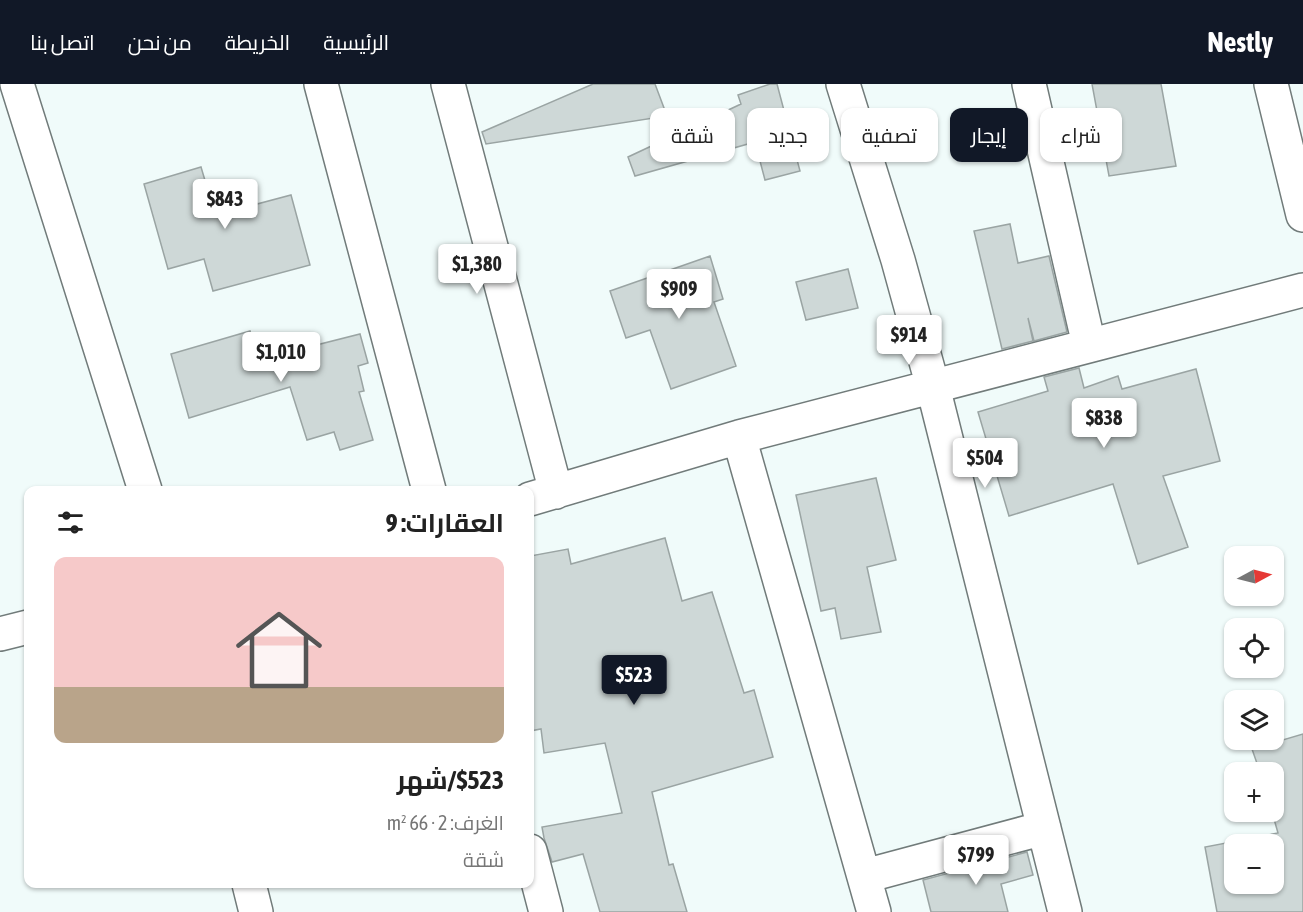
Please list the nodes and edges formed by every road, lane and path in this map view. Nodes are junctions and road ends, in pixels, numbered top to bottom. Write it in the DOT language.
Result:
graph roads {
  1 [pos="17,84"];
  2 [pos="321,84"];
  3 [pos="448,84"];
  4 [pos="843,84"];
  5 [pos="1029,84"];
  6 [pos="1270,84"];
  7 [pos="1303,215"];
  8 [pos="1303,290"];
  9 [pos="1089,345"];
  10 [pos="933,387"];
  11 [pos="739,437"];
  12 [pos="144,486"];
  13 [pos="428,486"];
  14 [pos="543,496"];
  15 [pos="24,628"];
  16 [pos="0,634"];
  17 [pos="1044,828"];
  18 [pos="534,866"];
  19 [pos="865,876"];
  20 [pos="250,888"];
  21 [pos="256,912"];
  22 [pos="546,912"];
  23 [pos="874,912"];
  24 [pos="1065,912"];
  1 -- 12 [label="street"];
  2 -- 13 [label="street"];
  3 -- 14 [label="street"];
  4 -- 10 [label="street"];
  5 -- 9 [label="street"];
  6 -- 7 [label="street"];
  8 -- 9 [label="street"];
  9 -- 10 [label="street"];
  10 -- 11 [label="street"];
  10 -- 17 [label="street"];
  11 -- 14 [label="street"];
  11 -- 19 [label="street"];
  15 -- 16 [label="street"];
  17 -- 19 [label="street"];
  17 -- 24 [label="street"];
  18 -- 22 [label="street"];
  19 -- 23 [label="street"];
  20 -- 21 [label="street"];
}
